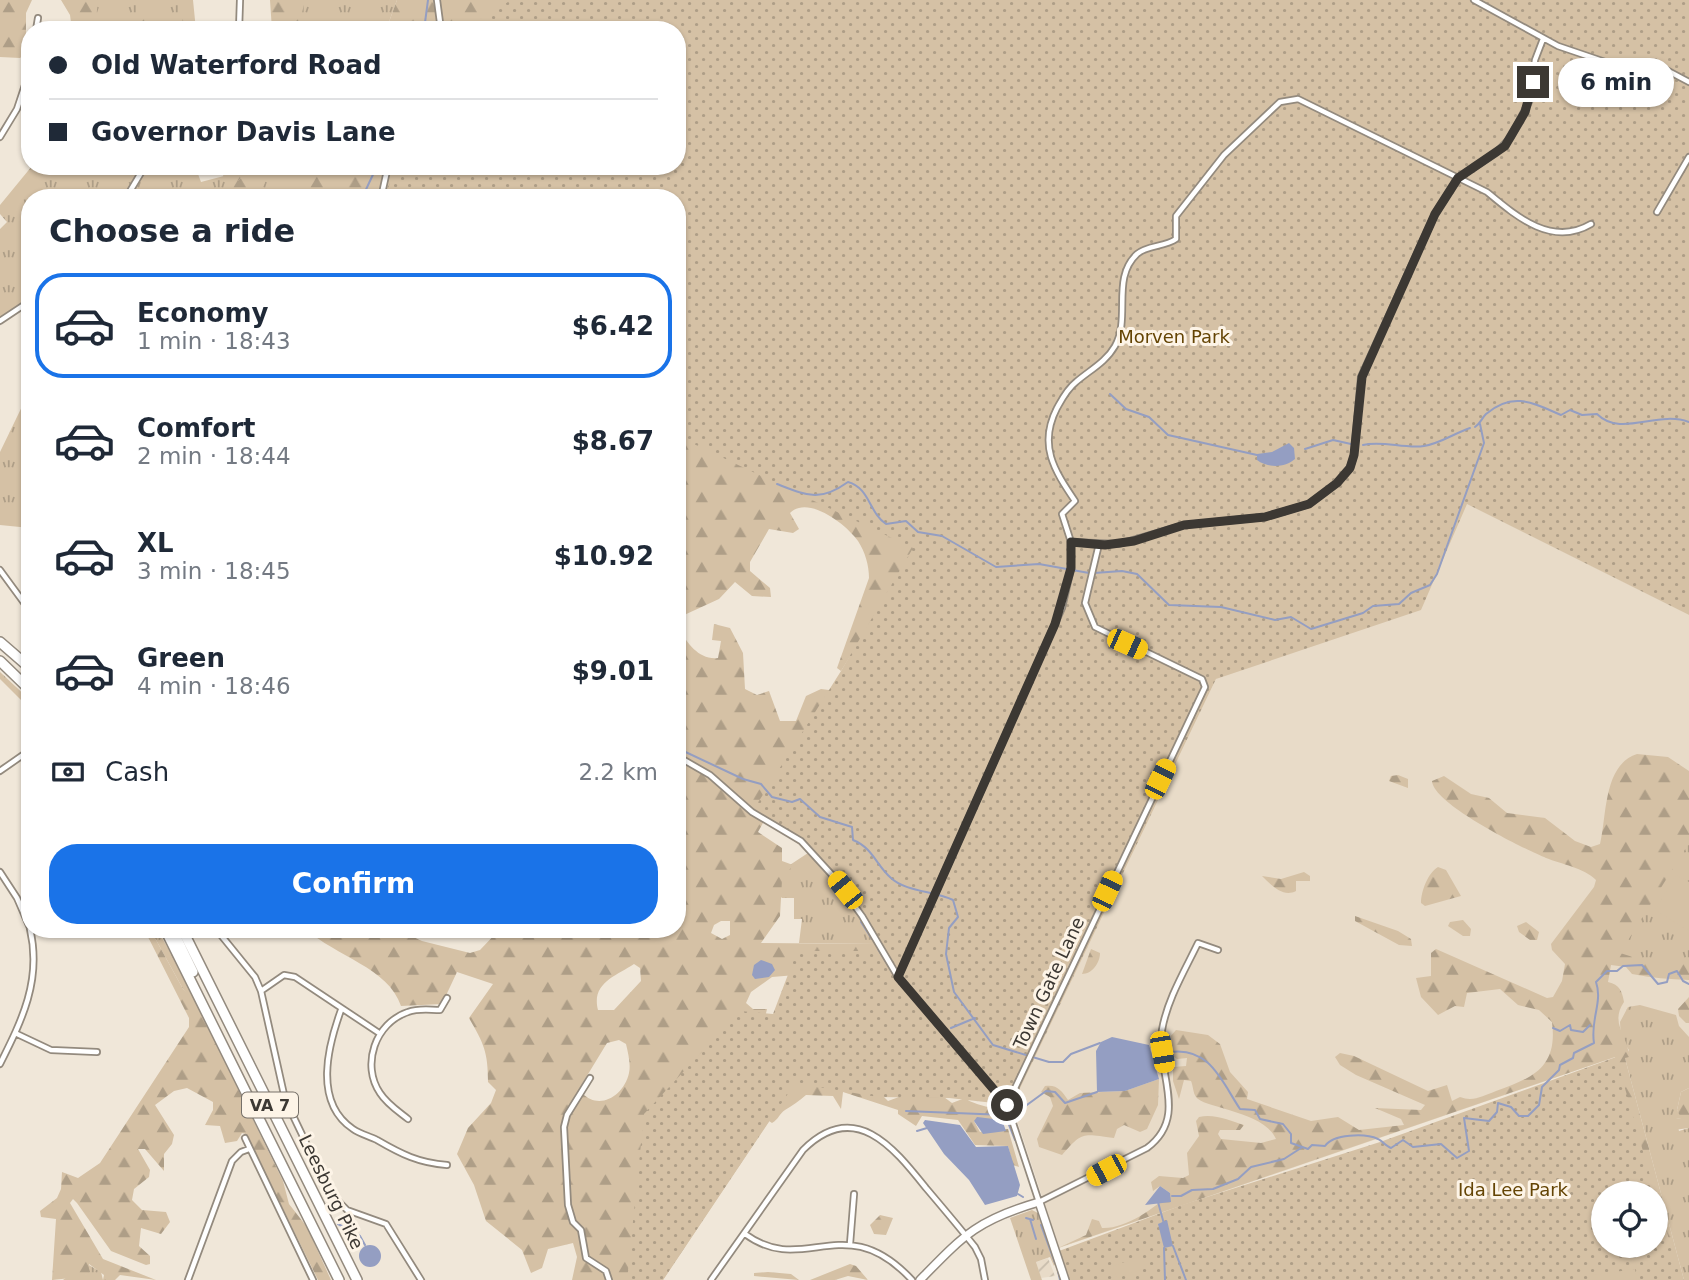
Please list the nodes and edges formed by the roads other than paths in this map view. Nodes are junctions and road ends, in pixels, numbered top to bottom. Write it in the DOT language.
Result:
graph roads {
  1 [pos="240,0"];
  2 [pos="437,0"];
  3 [pos="1474,0"];
  4 [pos="38,18"];
  5 [pos="38,21"];
  6 [pos="239,21"];
  7 [pos="440,21"];
  8 [pos="1543,39"];
  9 [pos="1689,82"];
  10 [pos="21,97"];
  11 [pos="0,137"];
  12 [pos="1689,157"];
  13 [pos="1458,178"];
  14 [pos="1657,212"];
  15 [pos="1591,224"];
  16 [pos="21,307"];
  17 [pos="0,321"];
  18 [pos="1071,542"];
  19 [pos="1098,544"];
  20 [pos="0,570"];
  21 [pos="21,599"];
  22 [pos="0,642"];
  23 [pos="21,660"];
  24 [pos="0,661"];
  25 [pos="21,681"];
  26 [pos="21,756"];
  27 [pos="686,761"];
  28 [pos="0,771"];
  29 [pos="0,872"];
  30 [pos="21,908"];
  31 [pos="32,938"];
  32 [pos="169,938"];
  33 [pos="176,938"];
  34 [pos="186,938"];
  35 [pos="223,938"];
  36 [pos="1218,950"];
  37 [pos="898,977"];
  38 [pos="261,990"];
  39 [pos="447,998"];
  40 [pos="341,1010"];
  41 [pos="15,1033"];
  42 [pos="379,1033"];
  43 [pos="97,1052"];
  44 [pos="229,1058"];
  45 [pos="0,1065"];
  46 [pos="590,1078"];
  47 [pos="1007,1105"];
  48 [pos="408,1119"];
  49 [pos="244,1138"];
  50 [pos="249,1149"];
  51 [pos="447,1165"];
  52 [pos="854,1195"];
  53 [pos="1039,1202"];
  54 [pos="744,1234"];
  55 [pos="965,1235"];
  56 [pos="850,1244"];
  57 [pos="188,1280"];
  58 [pos="313,1280"];
  59 [pos="337,1280"];
  60 [pos="357,1280"];
  61 [pos="421,1280"];
  62 [pos="609,1280"];
  63 [pos="711,1280"];
  64 [pos="912,1280"];
  65 [pos="920,1280"];
  66 [pos="985,1280"];
  67 [pos="1065,1280"];
  1 -- 6 [label="street"];
  2 -- 7 [label="street"];
  3 -- 8 [label="street"];
  4 -- 5 [label="street"];
  8 -- 9 [label="street"];
  8 -- 13 [label="street"];
  10 -- 11 [label="street"];
  12 -- 14 [label="street"];
  13 -- 15 [label="street"];
  13 -- 18 [label="street"];
  13 -- 19 [label="street"];
  16 -- 17 [label="street"];
  18 -- 19 [label="street"];
  18 -- 37 [label="street"];
  19 -- 47 [label="street, Town Gate Lane"];
  20 -- 21 [label="street"];
  22 -- 23 [label="highway"];
  24 -- 25 [label="highway"];
  26 -- 28 [label="street"];
  27 -- 37 [label="street"];
  29 -- 30 [label="street"];
  31 -- 41 [label="street"];
  32 -- 44 [label="highway, Leesburg Pike / VA 7"];
  33 -- 44 [label="highway"];
  34 -- 60 [label="highway, Leesburg Pike / VA 7"];
  35 -- 38 [label="street"];
  36 -- 53 [label="street"];
  37 -- 47 [label="street"];
  38 -- 40 [label="street"];
  38 -- 61 [label="street"];
  39 -- 42 [label="street"];
  40 -- 42 [label="street"];
  40 -- 51 [label="street"];
  41 -- 43 [label="street"];
  41 -- 45 [label="street"];
  42 -- 48 [label="street"];
  44 -- 59 [label="highway, Leesburg Pike / VA 7"];
  46 -- 62 [label="street"];
  47 -- 53 [label="street"];
  49 -- 50 [label="street"];
  50 -- 57 [label="street"];
  50 -- 58 [label="street"];
  52 -- 56 [label="street"];
  53 -- 55 [label="street"];
  53 -- 67 [label="street"];
  54 -- 55 [label="street"];
  54 -- 56 [label="street"];
  54 -- 63 [label="street"];
  55 -- 65 [label="street"];
  55 -- 66 [label="street"];
  56 -- 64 [label="street"];
}
